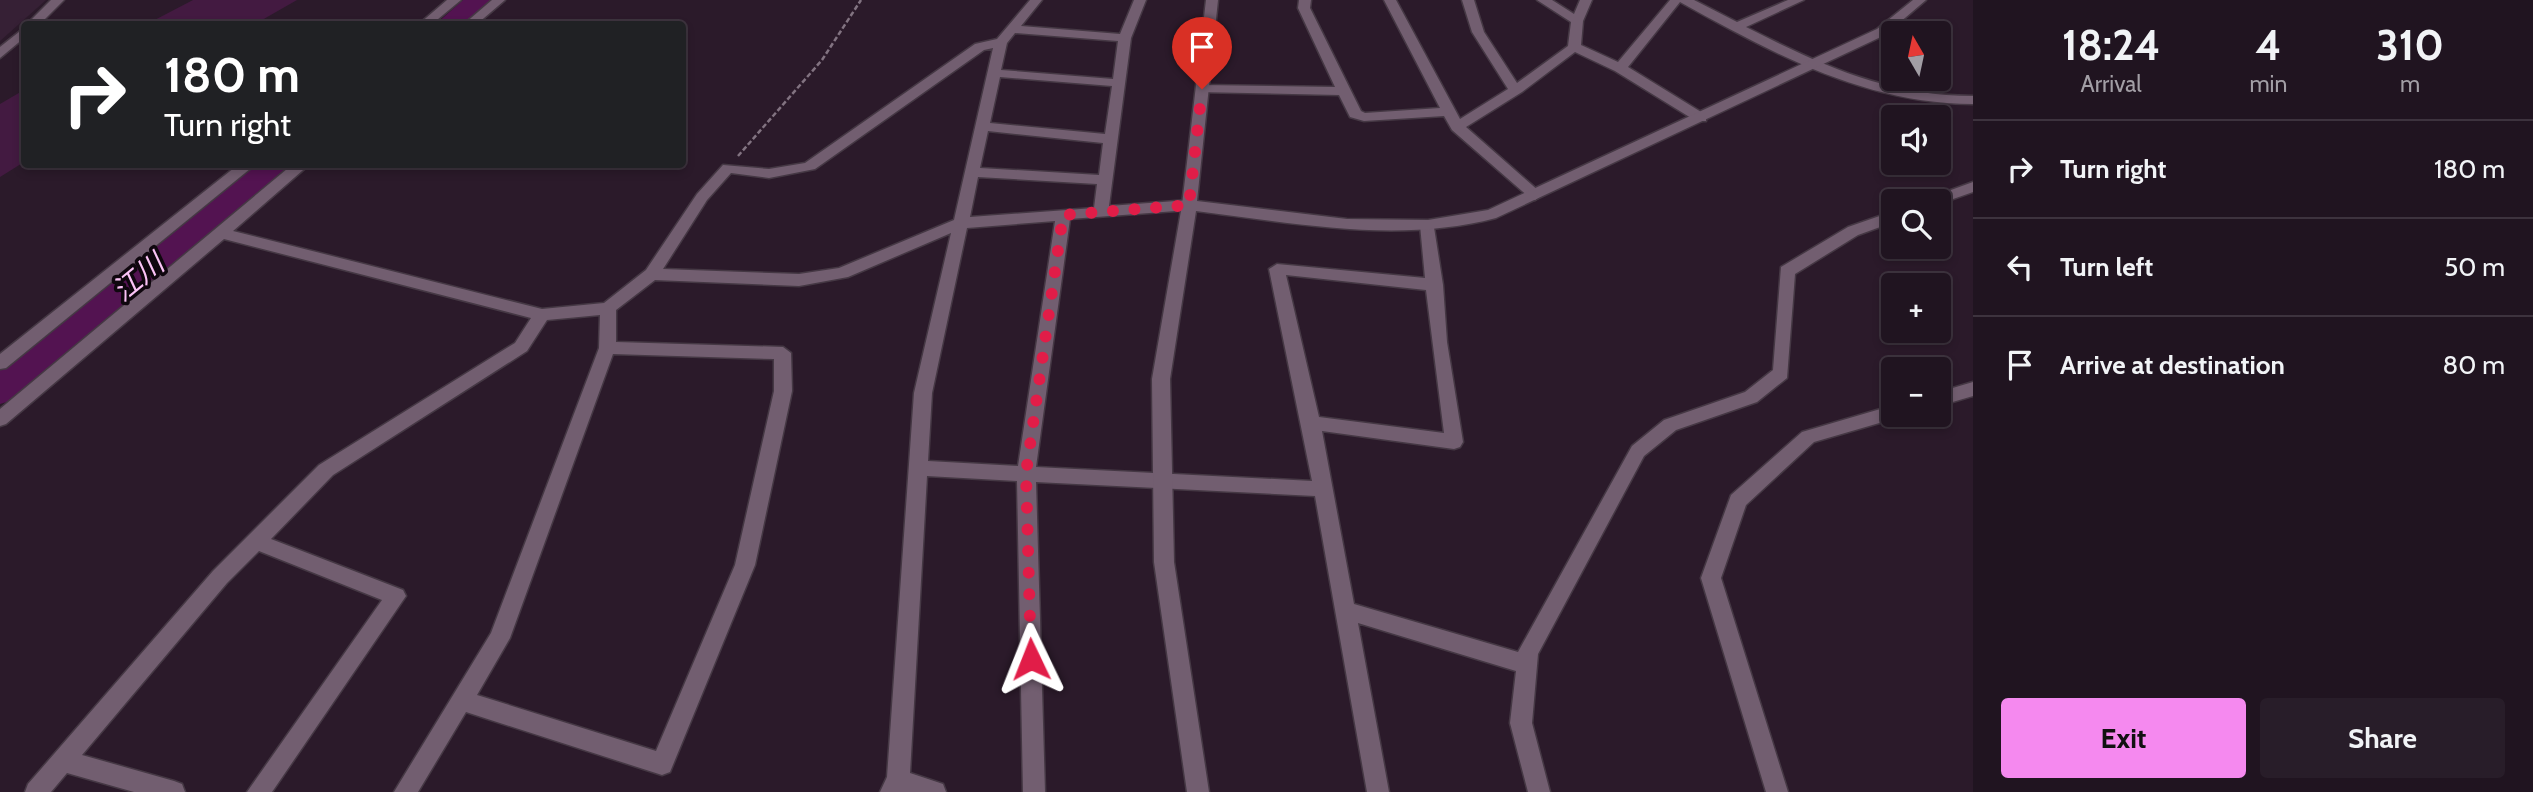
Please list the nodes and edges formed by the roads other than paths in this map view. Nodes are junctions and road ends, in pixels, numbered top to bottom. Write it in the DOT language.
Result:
graph roads {
  1 [pos="58,0"];
  2 [pos="455,0"];
  3 [pos="499,0"];
  4 [pos="1036,0"];
  5 [pos="1140,0"];
  6 [pos="1212,0"];
  7 [pos="1305,0"];
  8 [pos="1390,0"];
  9 [pos="1468,0"];
  10 [pos="1543,0"];
  11 [pos="1586,0"];
  12 [pos="1676,0"];
  13 [pos="1685,0"];
  14 [pos="1798,0"];
  15 [pos="1920,0"];
  16 [pos="36,21"];
  17 [pos="429,21"];
  18 [pos="474,21"];
  19 [pos="1577,21"];
  20 [pos="1737,26"];
  21 [pos="1009,29"];
  22 [pos="21,35"];
  23 [pos="1125,38"];
  24 [pos="1001,42"];
  25 [pos="1574,47"];
  26 [pos="0,54"];
  27 [pos="1813,64"];
  28 [pos="1620,68"];
  29 [pos="993,73"];
  30 [pos="1119,83"];
  31 [pos="1202,89"];
  32 [pos="1517,89"];
  33 [pos="1343,91"];
  34 [pos="1973,100"];
  35 [pos="1447,112"];
  36 [pos="1701,118"];
  37 [pos="981,126"];
  38 [pos="1457,127"];
  39 [pos="1111,139"];
  40 [pos="244,168"];
  41 [pos="298,168"];
  42 [pos="971,172"];
  43 [pos="1105,180"];
  44 [pos="1973,187"];
  45 [pos="1535,195"];
  46 [pos="1951,195"];
  47 [pos="1189,205"];
  48 [pos="1101,212"];
  49 [pos="1063,215"];
  50 [pos="1881,220"];
  51 [pos="961,223"];
  52 [pos="1428,225"];
  53 [pos="221,233"];
  54 [pos="652,275"];
  55 [pos="1436,285"];
  56 [pos="608,308"];
  57 [pos="542,315"];
  58 [pos="607,348"];
  59 [pos="0,363"];
  60 [pos="1973,389"];
  61 [pos="1951,395"];
  62 [pos="1881,416"];
  63 [pos="0,419"];
  64 [pos="1311,423"];
  65 [pos="917,468"];
  66 [pos="1026,473"];
  67 [pos="1163,482"];
  68 [pos="1322,489"];
  69 [pos="256,541"];
  70 [pos="1345,610"];
  71 [pos="1527,665"];
  72 [pos="463,701"];
  73 [pos="63,761"];
  74 [pos="894,786"];
  75 [pos="36,792"];
  76 [pos="174,792"];
  77 [pos="258,792"];
  78 [pos="405,792"];
  79 [pos="935,792"];
  80 [pos="1034,792"];
  81 [pos="1198,792"];
  82 [pos="1378,792"];
  83 [pos="1538,792"];
  84 [pos="1777,792"];
  1 -- 16 [label="street"];
  2 -- 17 [label="street"];
  3 -- 18 [label="street"];
  4 -- 21 [label="street"];
  5 -- 23 [label="street"];
  6 -- 31 [label="street"];
  7 -- 33 [label="street"];
  8 -- 35 [label="street"];
  9 -- 32 [label="street"];
  10 -- 19 [label="street"];
  11 -- 19 [label="street"];
  12 -- 28 [label="street"];
  13 -- 20 [label="street"];
  14 -- 20 [label="street"];
  15 -- 27 [label="street"];
  19 -- 25 [label="street"];
  20 -- 27 [label="street"];
  21 -- 23 [label="street"];
  21 -- 24 [label="street"];
  22 -- 26 [label="street"];
  23 -- 30 [label="street"];
  24 -- 29 [label="street"];
  24 -- 54 [label="street"];
  25 -- 28 [label="street"];
  25 -- 32 [label="street"];
  27 -- 34 [label="street"];
  27 -- 36 [label="street"];
  28 -- 36 [label="street"];
  29 -- 30 [label="street"];
  29 -- 37 [label="street"];
  30 -- 39 [label="street"];
  31 -- 33 [label="street"];
  31 -- 47 [label="street"];
  32 -- 38 [label="street"];
  33 -- 35 [label="street"];
  35 -- 38 [label="street"];
  36 -- 45 [label="street"];
  37 -- 39 [label="street"];
  37 -- 42 [label="street"];
  38 -- 45 [label="street"];
  39 -- 43 [label="street"];
  40 -- 59 [label="street"];
  41 -- 53 [label="street"];
  42 -- 43 [label="street"];
  42 -- 51 [label="street"];
  43 -- 48 [label="street"];
  44 -- 46 [label="street"];
  45 -- 52 [label="street"];
  47 -- 48 [label="street"];
  47 -- 52 [label="street"];
  47 -- 67 [label="street"];
  48 -- 49 [label="street"];
  49 -- 51 [label="street"];
  49 -- 66 [label="street"];
  50 -- 71 [label="street"];
  51 -- 54 [label="street"];
  51 -- 65 [label="street"];
  52 -- 55 [label="street"];
  53 -- 57 [label="street"];
  53 -- 63 [label="street"];
  54 -- 56 [label="street"];
  55 -- 64 [label="street"];
  55 -- 64 [label="street"];
  56 -- 57 [label="street"];
  56 -- 58 [label="street"];
  57 -- 69 [label="street"];
  58 -- 72 [label="street"];
  58 -- 72 [label="street"];
  60 -- 61 [label="street"];
  62 -- 84 [label="street"];
  64 -- 68 [label="street"];
  65 -- 66 [label="street"];
  65 -- 74 [label="street"];
  66 -- 67 [label="street"];
  66 -- 80 [label="street"];
  67 -- 68 [label="street"];
  67 -- 81 [label="street"];
  68 -- 70 [label="street"];
  69 -- 73 [label="street"];
  69 -- 77 [label="street"];
  70 -- 71 [label="street"];
  70 -- 82 [label="street"];
  71 -- 83 [label="street"];
  72 -- 78 [label="street"];
  73 -- 75 [label="street"];
  73 -- 76 [label="street"];
  74 -- 79 [label="street"];
}
